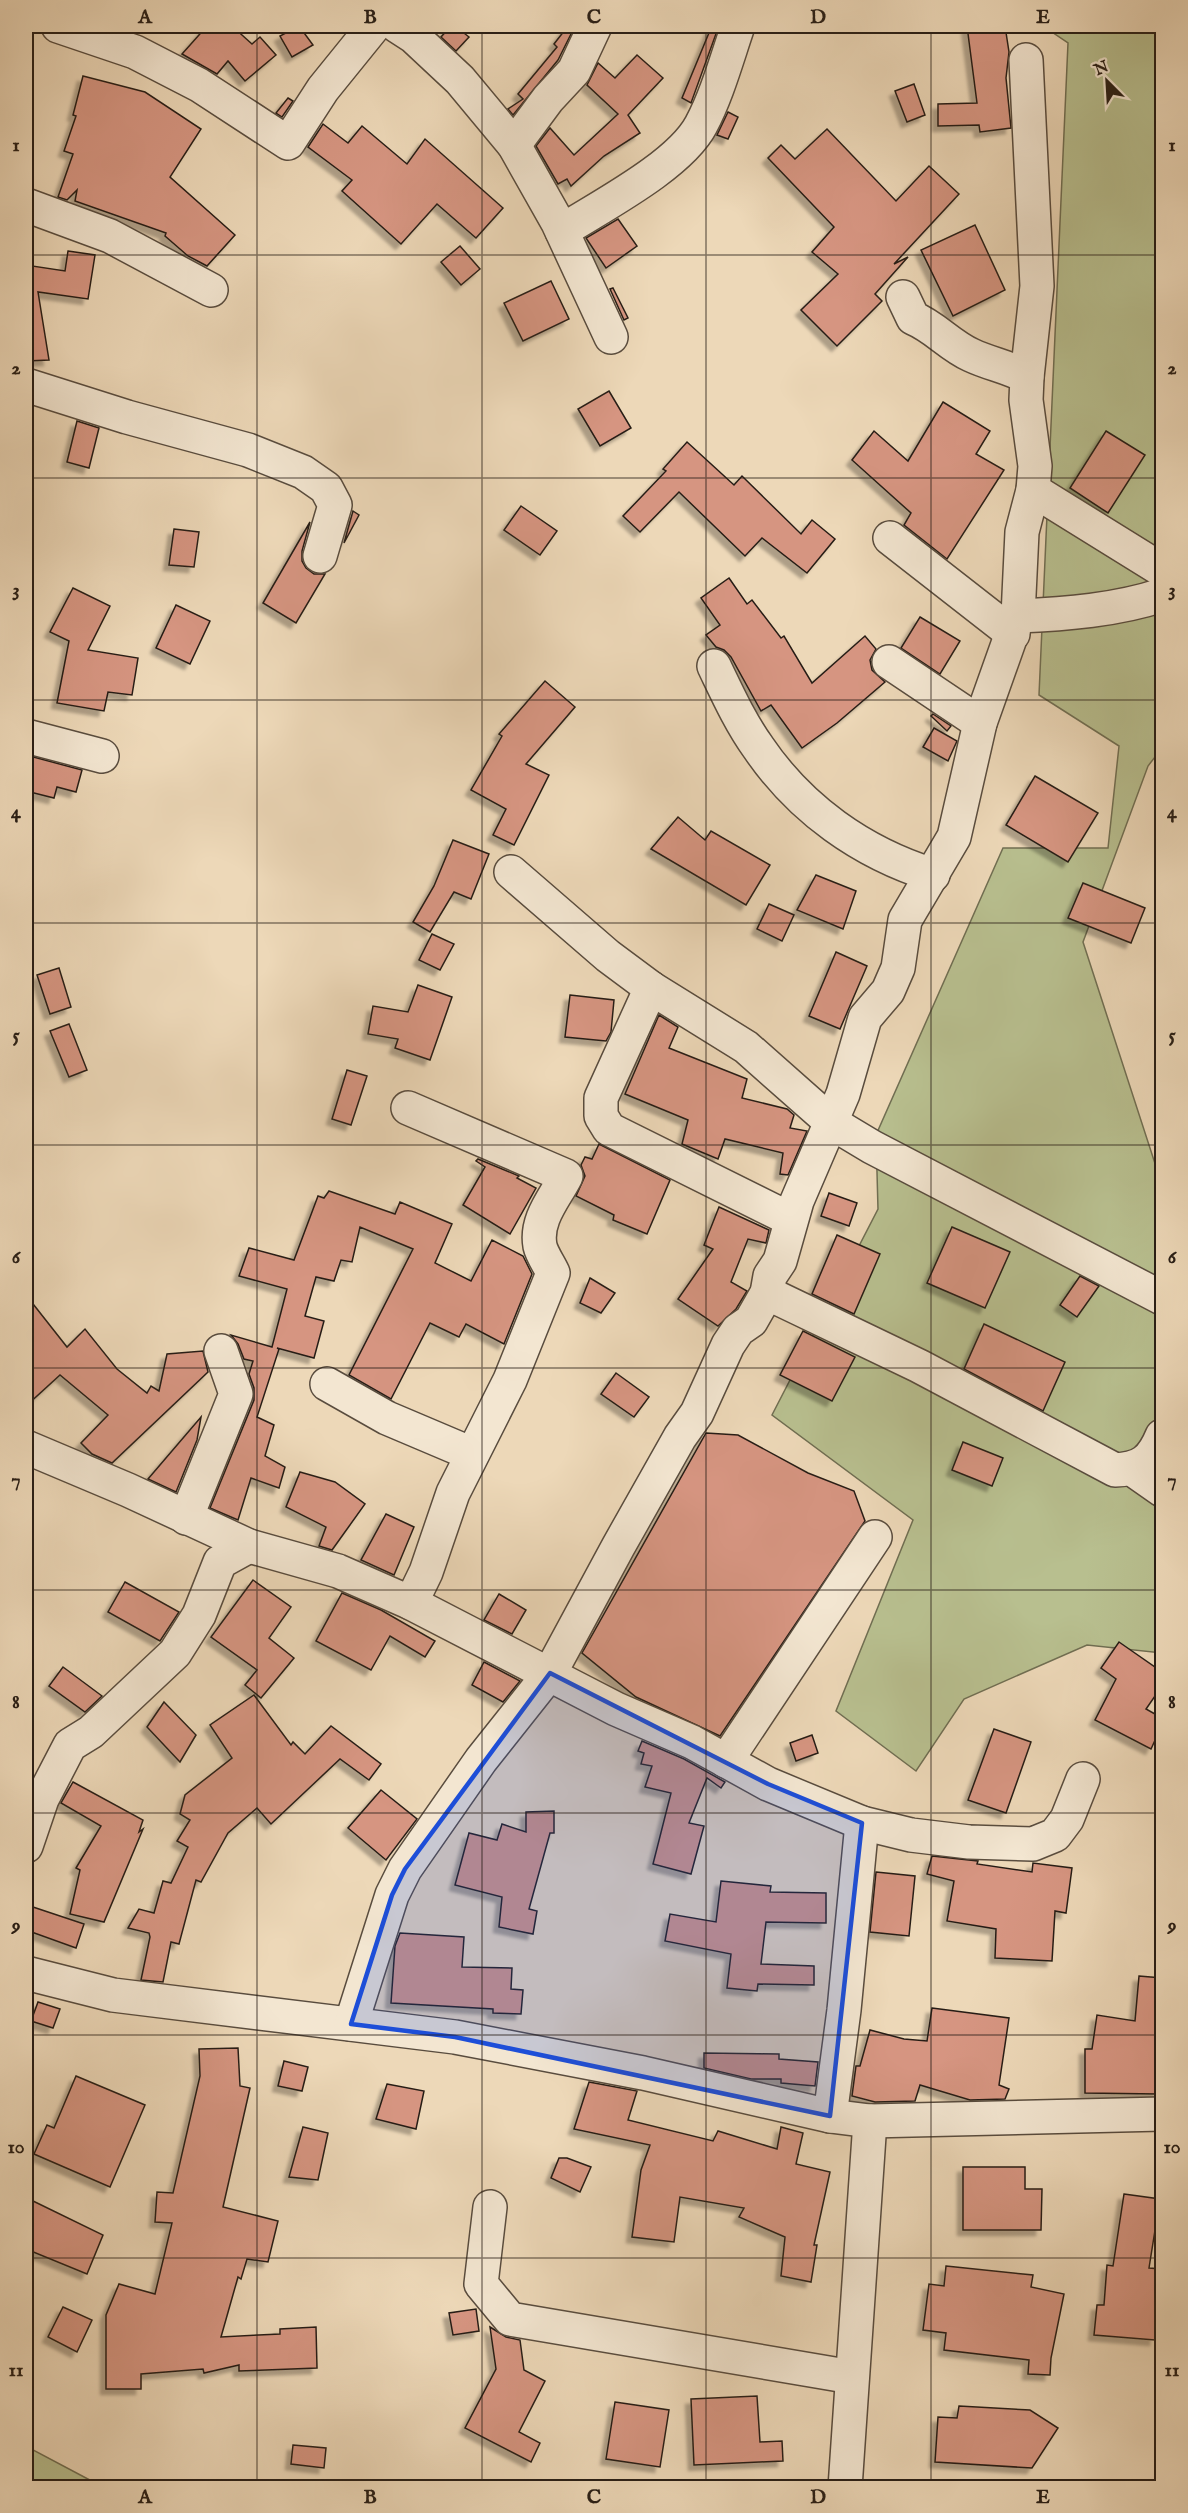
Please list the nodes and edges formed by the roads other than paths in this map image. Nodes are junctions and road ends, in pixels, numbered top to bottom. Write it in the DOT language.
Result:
graph roads {
  1 [pos="58,26"];
  2 [pos="374,26"];
  3 [pos="397,26"];
  4 [pos="595,26"];
  5 [pos="738,26"];
  6 [pos="1026,60"];
  7 [pos="514,145"];
  8 [pos="26,205"];
  9 [pos="562,231"];
  10 [pos="211,290"];
  11 [pos="903,297"];
  12 [pos="611,337"];
  13 [pos="1027,377"];
  14 [pos="26,385"];
  15 [pos="1033,490"];
  16 [pos="890,538"];
  17 [pos="320,556"];
  18 [pos="1162,570"];
  19 [pos="1162,595"];
  20 [pos="1016,625"];
  21 [pos="889,662"];
  22 [pos="714,666"];
  23 [pos="980,723"];
  24 [pos="26,736"];
  25 [pos="102,756"];
  26 [pos="511,872"];
  27 [pos="933,875"];
  28 [pos="651,988"];
  29 [pos="408,1108"];
  30 [pos="832,1124"];
  31 [pos="790,1219"];
  32 [pos="767,1293"];
  33 [pos="1162,1298"];
  34 [pos="221,1351"];
  35 [pos="327,1384"];
  36 [pos="1162,1436"];
  37 [pos="26,1447"];
  38 [pos="472,1454"];
  39 [pos="1132,1469"];
  40 [pos="1162,1490"];
  41 [pos="186,1518"];
  42 [pos="875,1537"];
  43 [pos="249,1546"];
  44 [pos="411,1603"];
  45 [pos="550,1672"];
  46 [pos="726,1761"];
  47 [pos="1083,1779"];
  48 [pos="862,1823"];
  49 [pos="26,1846"];
  50 [pos="26,1973"];
  51 [pos="351,2024"];
  52 [pos="1162,2114"];
  53 [pos="830,2116"];
  54 [pos="870,2121"];
  55 [pos="490,2207"];
  56 [pos="852,2377"];
  57 [pos="845,2487"];
  1 -- 2 [label="street"];
  3 -- 7 [label="street"];
  4 -- 7 [label="street"];
  5 -- 9 [label="street"];
  6 -- 13 [label="street"];
  7 -- 9 [label="street"];
  8 -- 10 [label="street"];
  9 -- 12 [label="street"];
  11 -- 13 [label="street"];
  13 -- 15 [label="street"];
  14 -- 17 [label="street"];
  15 -- 18 [label="street"];
  15 -- 20 [label="street"];
  16 -- 20 [label="street"];
  19 -- 20 [label="street"];
  20 -- 23 [label="street"];
  21 -- 23 [label="street"];
  22 -- 27 [label="street"];
  23 -- 27 [label="street"];
  24 -- 25 [label="street"];
  26 -- 28 [label="street"];
  27 -- 30 [label="street"];
  28 -- 30 [label="street"];
  28 -- 31 [label="street"];
  29 -- 38 [label="street"];
  30 -- 31 [label="street"];
  30 -- 33 [label="street"];
  31 -- 32 [label="street"];
  32 -- 39 [label="street"];
  32 -- 45 [label="street"];
  34 -- 41 [label="street"];
  35 -- 38 [label="street"];
  36 -- 39 [label="street"];
  37 -- 41 [label="street"];
  38 -- 44 [label="street"];
  39 -- 40 [label="street"];
  41 -- 43 [label="street"];
  42 -- 46 [label="street"];
  43 -- 44 [label="street"];
  43 -- 49 [label="street"];
  44 -- 45 [label="street"];
  45 -- 46 [label="street"];
  45 -- 51 [label="street"];
  46 -- 48 [label="street"];
  47 -- 48 [label="street"];
  48 -- 53 [label="street"];
  50 -- 51 [label="street"];
  51 -- 53 [label="street"];
  52 -- 54 [label="street"];
  53 -- 54 [label="street"];
  54 -- 56 [label="street"];
  55 -- 56 [label="street"];
  56 -- 57 [label="street"];
}
